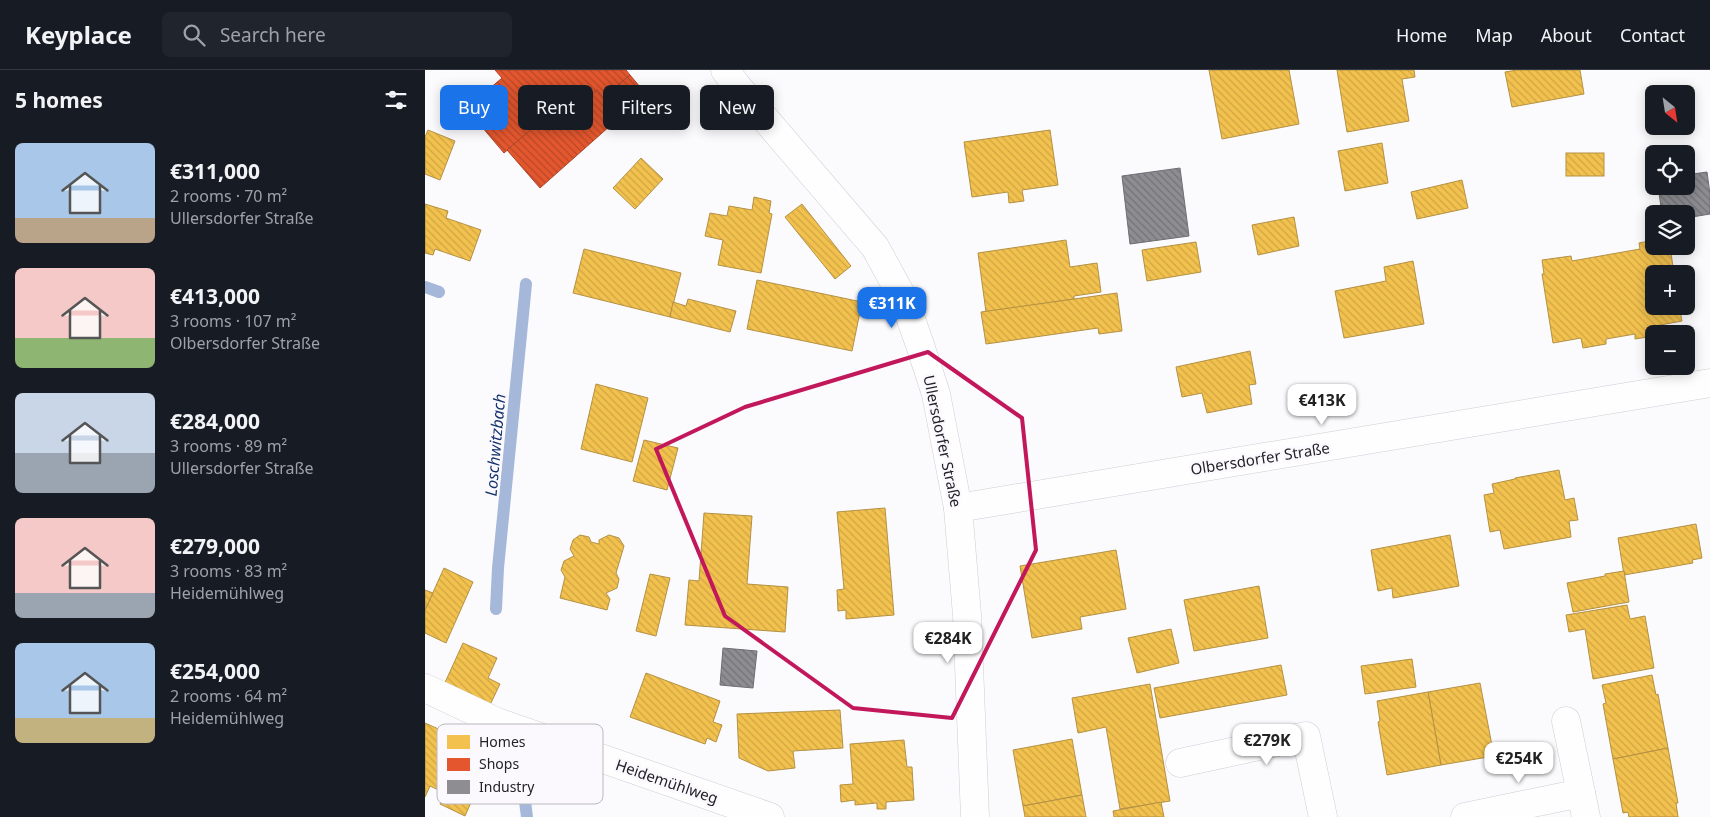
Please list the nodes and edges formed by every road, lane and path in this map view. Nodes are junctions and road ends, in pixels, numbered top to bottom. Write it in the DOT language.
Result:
graph roads {
  1 [pos="725,70"];
  2 [pos="1710,383"];
  3 [pos="958,508"];
  4 [pos="425,688"];
  5 [pos="1566,721"];
  6 [pos="503,724"];
  7 [pos="603,759"];
  8 [pos="1180,763"];
  9 [pos="1584,805"];
  10 [pos="771,817"];
  11 [pos="975,817"];
  12 [pos="1323,817"];
  13 [pos="1465,817"];
  1 -- 3 [label="street, Ullersdorfer Straße"];
  2 -- 3 [label="street, Olbersdorfer Straße"];
  3 -- 11 [label="street, Ullersdorfer Straße"];
  4 -- 6 [label="street, Heidemühlweg"];
  5 -- 9 [label="street"];
  7 -- 10 [label="street, Heidemühlweg"];
  8 -- 12 [label="street"];
  9 -- 13 [label="street"];
}
